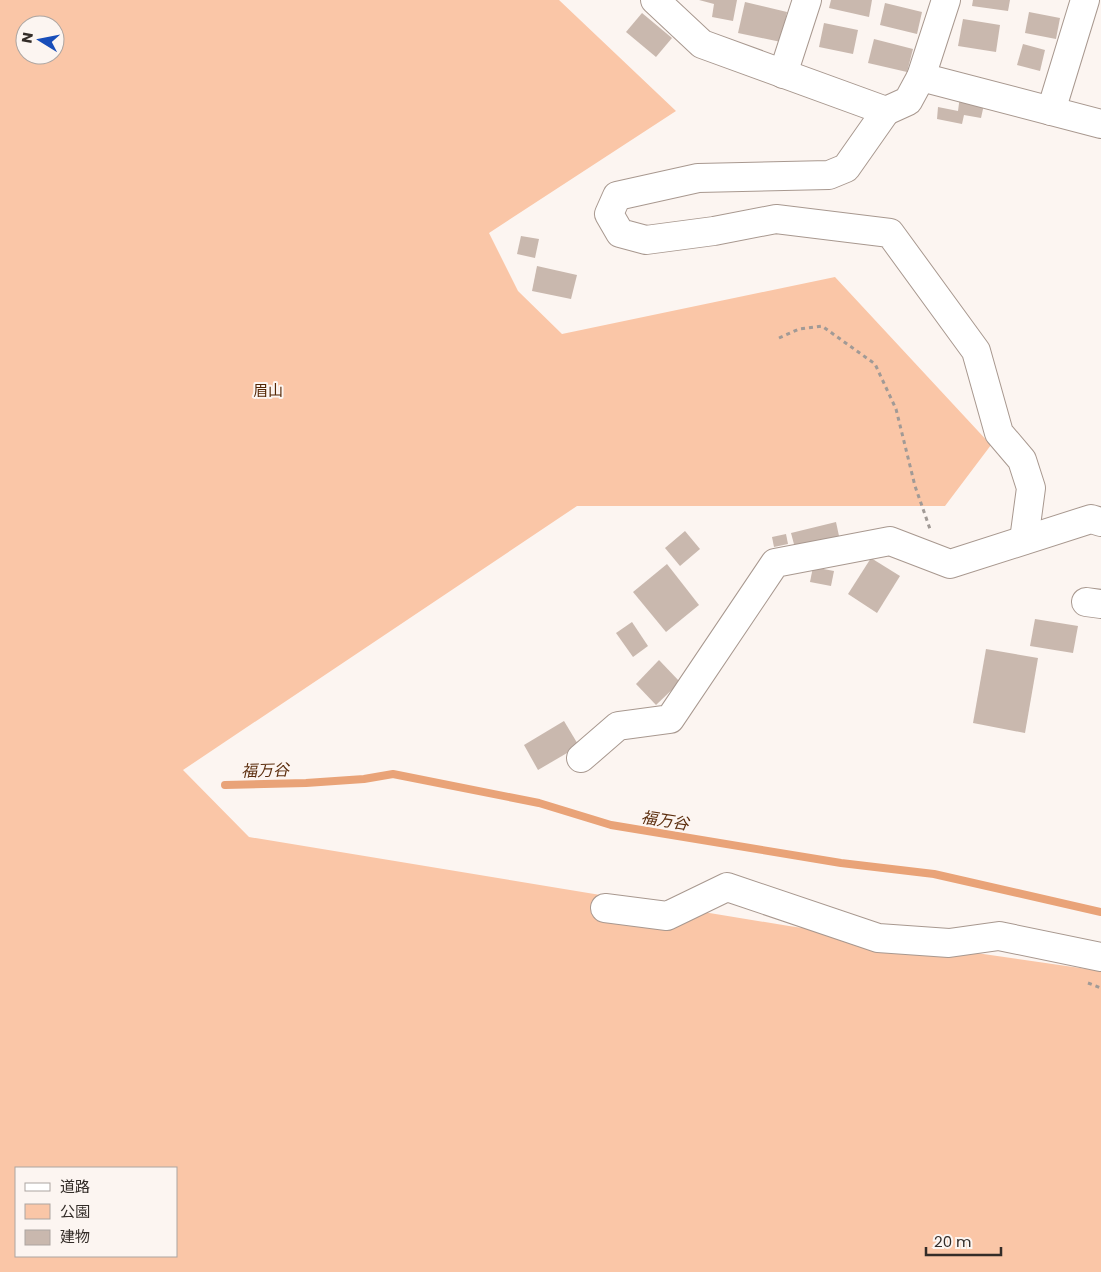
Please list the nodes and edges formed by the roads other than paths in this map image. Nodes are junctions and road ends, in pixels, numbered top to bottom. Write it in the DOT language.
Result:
graph roads {
  1 [pos="807,0"];
  2 [pos="946,0"];
  3 [pos="1085,0"];
  4 [pos="660,2"];
  5 [pos="783,74"];
  6 [pos="921,78"];
  7 [pos="886,111"];
  8 [pos="1051,111"];
  9 [pos="1101,124"];
  10 [pos="1101,522"];
  11 [pos="1024,540"];
  12 [pos="581,758"];
  13 [pos="605,908"];
  14 [pos="1101,957"];
  1 -- 5 [label="street"];
  2 -- 6 [label="street"];
  3 -- 8 [label="street"];
  4 -- 5 [label="street"];
  5 -- 7 [label="street"];
  6 -- 7 [label="street"];
  6 -- 8 [label="street"];
  7 -- 11 [label="street"];
  8 -- 9 [label="street"];
  10 -- 11 [label="street"];
  11 -- 12 [label="street"];
  13 -- 14 [label="street"];
}
